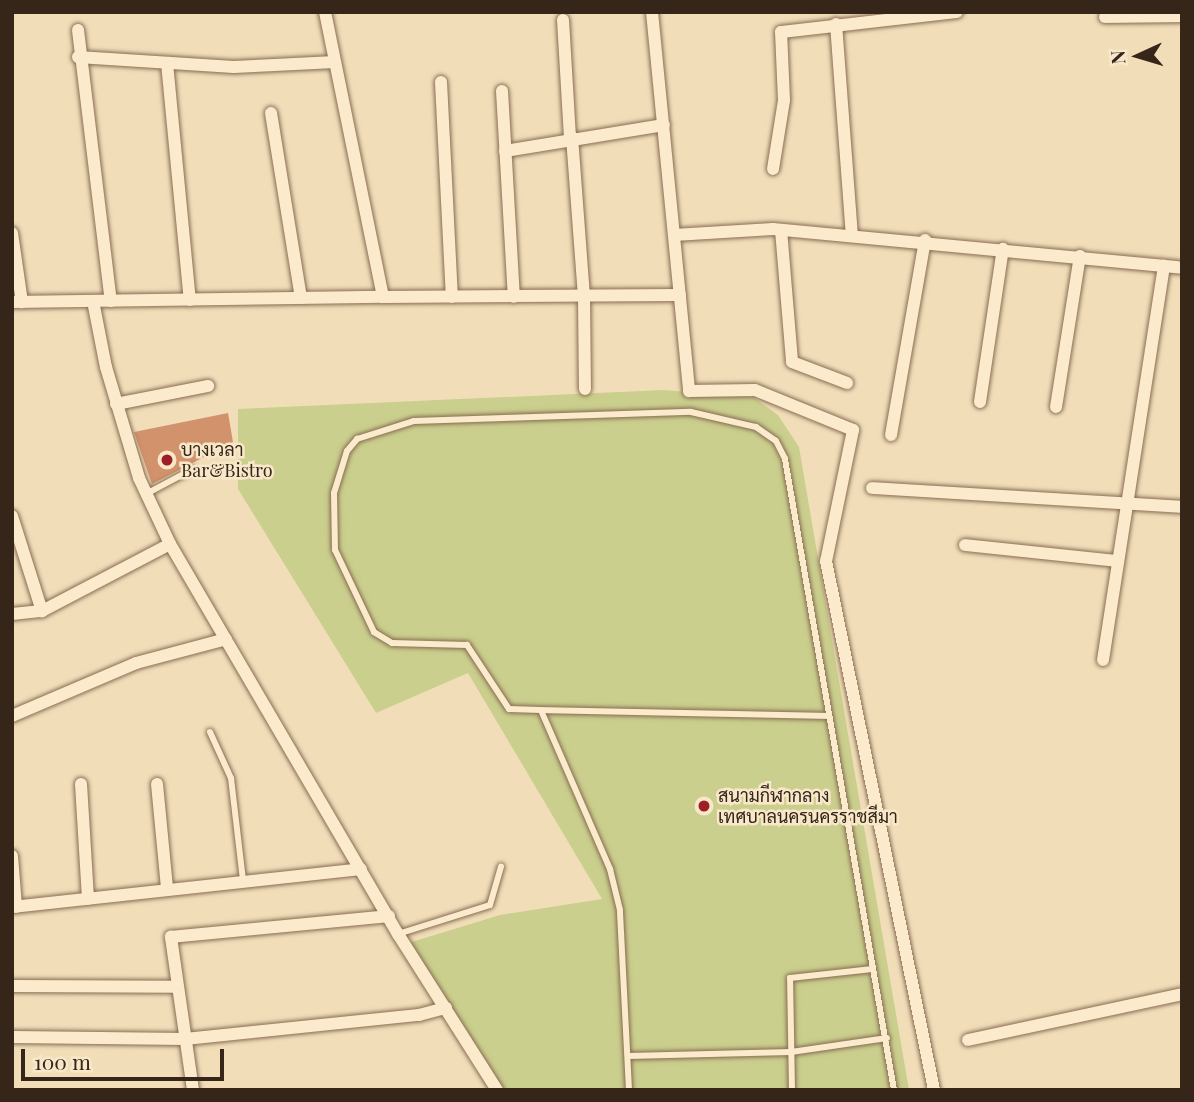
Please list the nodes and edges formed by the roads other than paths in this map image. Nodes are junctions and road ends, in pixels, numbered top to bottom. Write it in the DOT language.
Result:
graph roads {
  1 [pos="325,12"];
  2 [pos="652,12"];
  3 [pos="957,12"];
  4 [pos="1182,16"];
  5 [pos="1105,18"];
  6 [pos="563,20"];
  7 [pos="836,24"];
  8 [pos="78,30"];
  9 [pos="78,57"];
  10 [pos="335,62"];
  11 [pos="167,63"];
  12 [pos="441,82"];
  13 [pos="502,91"];
  14 [pos="271,113"];
  15 [pos="664,125"];
  16 [pos="571,137"];
  17 [pos="505,151"];
  18 [pos="774,169"];
  19 [pos="781,230"];
  20 [pos="12,233"];
  21 [pos="852,235"];
  22 [pos="674,236"];
  23 [pos="925,240"];
  24 [pos="1003,249"];
  25 [pos="1080,256"];
  26 [pos="1164,266"];
  27 [pos="1182,268"];
  28 [pos="680,295"];
  29 [pos="383,297"];
  30 [pos="452,297"];
  31 [pos="514,297"];
  32 [pos="584,297"];
  33 [pos="301,298"];
  34 [pos="190,300"];
  35 [pos="93,301"];
  36 [pos="111,301"];
  37 [pos="17,302"];
  38 [pos="847,383"];
  39 [pos="208,386"];
  40 [pos="585,389"];
  41 [pos="980,402"];
  42 [pos="116,404"];
  43 [pos="1056,407"];
  44 [pos="891,435"];
  45 [pos="193,469"];
  46 [pos="872,488"];
  47 [pos="146,494"];
  48 [pos="1128,502"];
  49 [pos="1182,507"];
  50 [pos="12,516"];
  51 [pos="170,544"];
  52 [pos="965,545"];
  53 [pos="1117,561"];
  54 [pos="42,611"];
  55 [pos="12,614"];
  56 [pos="226,639"];
  57 [pos="1103,660"];
  58 [pos="541,710"];
  59 [pos="12,716"];
  60 [pos="828,716"];
  61 [pos="210,732"];
  62 [pos="80,784"];
  63 [pos="157,784"];
  64 [pos="12,856"];
  65 [pos="501,867"];
  66 [pos="361,869"];
  67 [pos="243,880"];
  68 [pos="167,888"];
  69 [pos="88,899"];
  70 [pos="14,907"];
  71 [pos="388,916"];
  72 [pos="398,933"];
  73 [pos="873,969"];
  74 [pos="12,986"];
  75 [pos="177,986"];
  76 [pos="1182,994"];
  77 [pos="446,1008"];
  78 [pos="12,1037"];
  79 [pos="887,1038"];
  80 [pos="185,1039"];
  81 [pos="968,1040"];
  82 [pos="791,1052"];
  83 [pos="628,1056"];
  84 [pos="192,1090"];
  85 [pos="497,1090"];
  86 [pos="629,1090"];
  87 [pos="792,1090"];
  88 [pos="894,1090"];
  89 [pos="934,1090"];
  1 -- 10 [label="street"];
  2 -- 15 [label="street"];
  3 -- 7 [label="street"];
  4 -- 5 [label="street"];
  6 -- 16 [label="street"];
  7 -- 18 [label="street"];
  7 -- 21 [label="street"];
  8 -- 9 [label="street"];
  9 -- 11 [label="street"];
  9 -- 36 [label="street"];
  10 -- 11 [label="street"];
  10 -- 29 [label="street"];
  11 -- 34 [label="street"];
  12 -- 30 [label="street"];
  13 -- 17 [label="street"];
  14 -- 33 [label="street"];
  15 -- 16 [label="street"];
  15 -- 22 [label="street"];
  16 -- 17 [label="street"];
  16 -- 32 [label="street"];
  17 -- 31 [label="street"];
  19 -- 21 [label="street"];
  19 -- 22 [label="street"];
  19 -- 38 [label="street"];
  20 -- 37 [label="street"];
  21 -- 23 [label="street"];
  22 -- 28 [label="street"];
  23 -- 24 [label="street"];
  23 -- 44 [label="street"];
  24 -- 25 [label="street"];
  24 -- 41 [label="street"];
  25 -- 26 [label="street"];
  25 -- 43 [label="street"];
  26 -- 27 [label="street"];
  26 -- 48 [label="street"];
  28 -- 32 [label="street"];
  28 -- 89 [label="street"];
  29 -- 30 [label="street"];
  29 -- 33 [label="street"];
  30 -- 31 [label="street"];
  31 -- 32 [label="street"];
  32 -- 40 [label="street"];
  33 -- 34 [label="street"];
  34 -- 36 [label="street"];
  35 -- 36 [label="street"];
  35 -- 37 [label="street"];
  35 -- 42 [label="street"];
  39 -- 42 [label="street"];
  42 -- 47 [label="street"];
  45 -- 47 [label="lane"];
  46 -- 48 [label="street"];
  47 -- 51 [label="street"];
  48 -- 49 [label="street"];
  48 -- 53 [label="street"];
  50 -- 54 [label="street"];
  51 -- 54 [label="street"];
  51 -- 56 [label="street"];
  52 -- 53 [label="street"];
  53 -- 57 [label="street"];
  54 -- 55 [label="street"];
  56 -- 59 [label="street"];
  56 -- 66 [label="street"];
  58 -- 60 [label="lane"];
  58 -- 60 [label="lane"];
  58 -- 83 [label="lane"];
  60 -- 73 [label="lane"];
  61 -- 67 [label="lane"];
  62 -- 69 [label="street"];
  63 -- 68 [label="street"];
  64 -- 70 [label="street"];
  65 -- 72 [label="lane"];
  66 -- 67 [label="street"];
  66 -- 71 [label="street"];
  67 -- 68 [label="street"];
  68 -- 69 [label="street"];
  69 -- 70 [label="street"];
  71 -- 72 [label="street"];
  71 -- 75 [label="street"];
  72 -- 77 [label="street"];
  73 -- 79 [label="lane"];
  73 -- 82 [label="lane"];
  74 -- 75 [label="street"];
  75 -- 80 [label="street"];
  76 -- 81 [label="street"];
  77 -- 80 [label="street"];
  77 -- 85 [label="street"];
  78 -- 80 [label="street"];
  79 -- 82 [label="lane"];
  79 -- 88 [label="lane"];
  80 -- 84 [label="street"];
  82 -- 83 [label="lane"];
  82 -- 87 [label="lane"];
  83 -- 86 [label="lane"];
}
